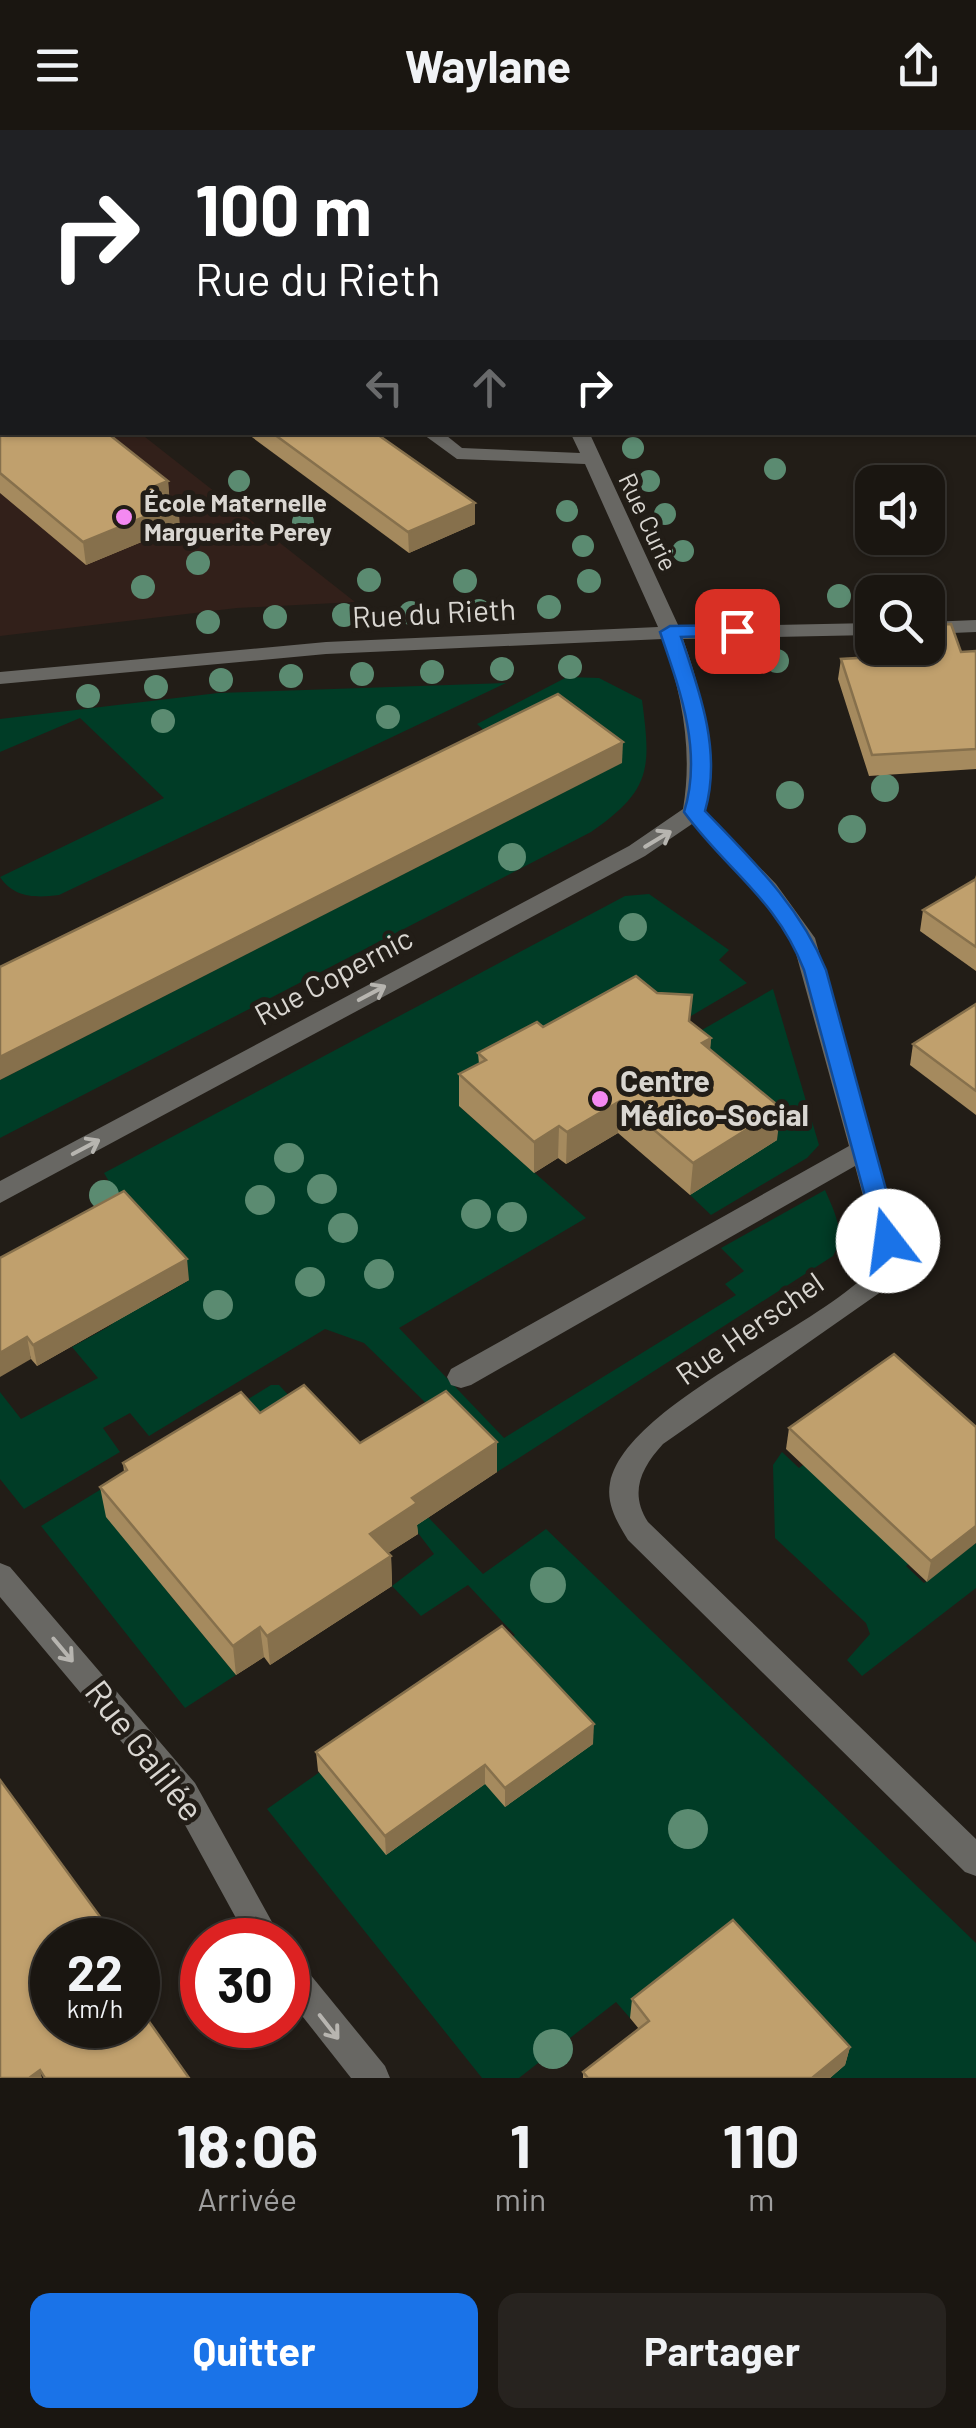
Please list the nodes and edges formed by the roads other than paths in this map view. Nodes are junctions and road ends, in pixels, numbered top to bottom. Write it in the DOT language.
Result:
graph roads {
  1 [pos="433,435"];
  2 [pos="580,435"];
  3 [pos="591,459"];
  4 [pos="976,626"];
  5 [pos="945,627"];
  6 [pos="855,629"];
  7 [pos="670,632"];
  8 [pos="0,678"];
  9 [pos="694,812"];
  10 [pos="864,1149"];
  11 [pos="0,1193"];
  12 [pos="461,1376"];
  13 [pos="0,1576"];
  14 [pos="976,1861"];
  15 [pos="254,1918"];
  16 [pos="310,2000"];
  17 [pos="374,2078"];
  1 -- 3 [label="street"];
  2 -- 3 [label="street, Rue Curie"];
  3 -- 7 [label="street, Rue Curie"];
  4 -- 5 [label="street"];
  6 -- 7 [label="street, Rue du Rieth"];
  7 -- 8 [label="street, Rue du Rieth"];
  7 -- 9 [label="street"];
  9 -- 10 [label="street, Rue Herschel"];
  11 -- 9 [label="street, Rue Copernic, one-way"];
  10 -- 12 [label="street"];
  10 -- 14 [label="street, Rue Herschel"];
  13 -- 15 [label="street, Rue Galilée, one-way"];
  16 -- 17 [label="street, one-way"];
}
